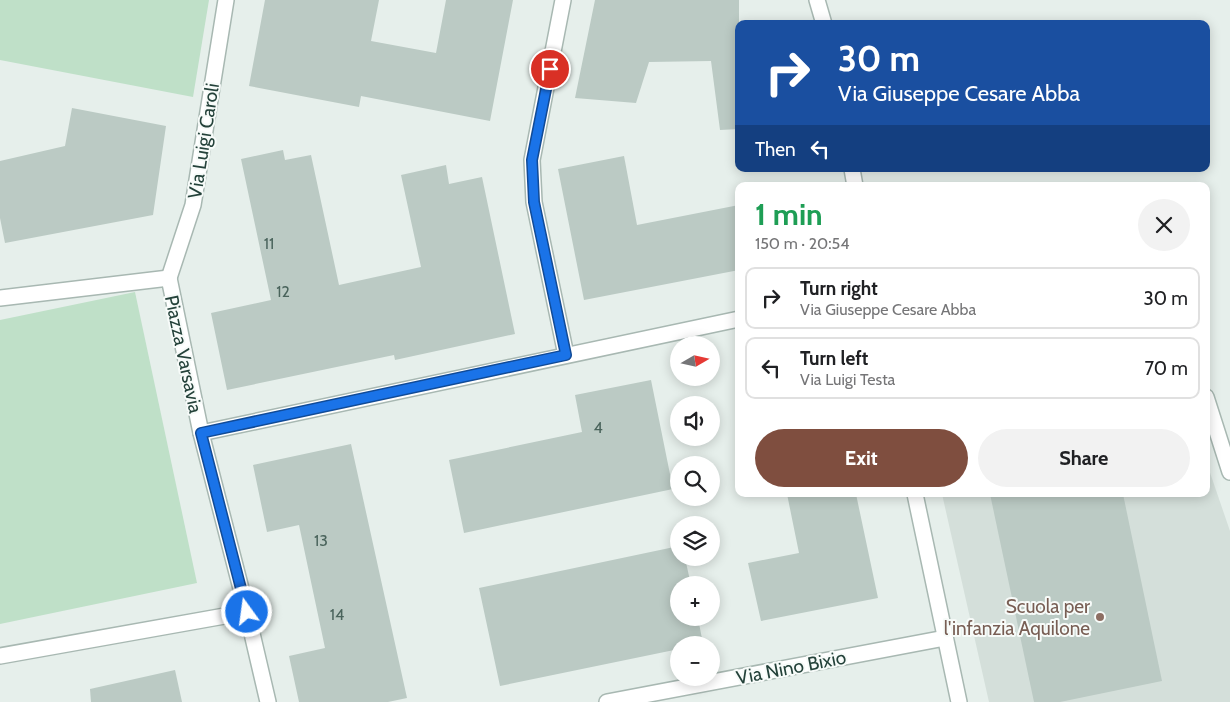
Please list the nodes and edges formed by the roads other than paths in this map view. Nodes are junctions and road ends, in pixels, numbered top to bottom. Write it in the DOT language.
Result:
graph roads {
  1 [pos="226,0"];
  2 [pos="563,0"];
  3 [pos="818,0"];
  4 [pos="823,20"];
  5 [pos="168,278"];
  6 [pos="0,298"];
  7 [pos="735,320"];
  8 [pos="566,355"];
  9 [pos="1210,410"];
  10 [pos="201,433"];
  11 [pos="1230,472"];
  12 [pos="916,497"];
  13 [pos="247,612"];
  14 [pos="945,638"];
  15 [pos="0,656"];
  16 [pos="268,702"];
  17 [pos="607,702"];
  18 [pos="959,702"];
  1 -- 5 [label="street, Via Luigi Caroli"];
  2 -- 8 [label="street"];
  3 -- 4 [label="street"];
  5 -- 6 [label="street, Piazza Varsavia"];
  5 -- 10 [label="street, Piazza Varsavia"];
  7 -- 8 [label="street"];
  8 -- 10 [label="street"];
  9 -- 11 [label="street"];
  10 -- 13 [label="street, Piazza Varsavia"];
  12 -- 14 [label="street"];
  13 -- 15 [label="street"];
  13 -- 16 [label="street, Piazza Varsavia"];
  14 -- 17 [label="street, Via Nino Bixio"];
  14 -- 18 [label="street"];
}
